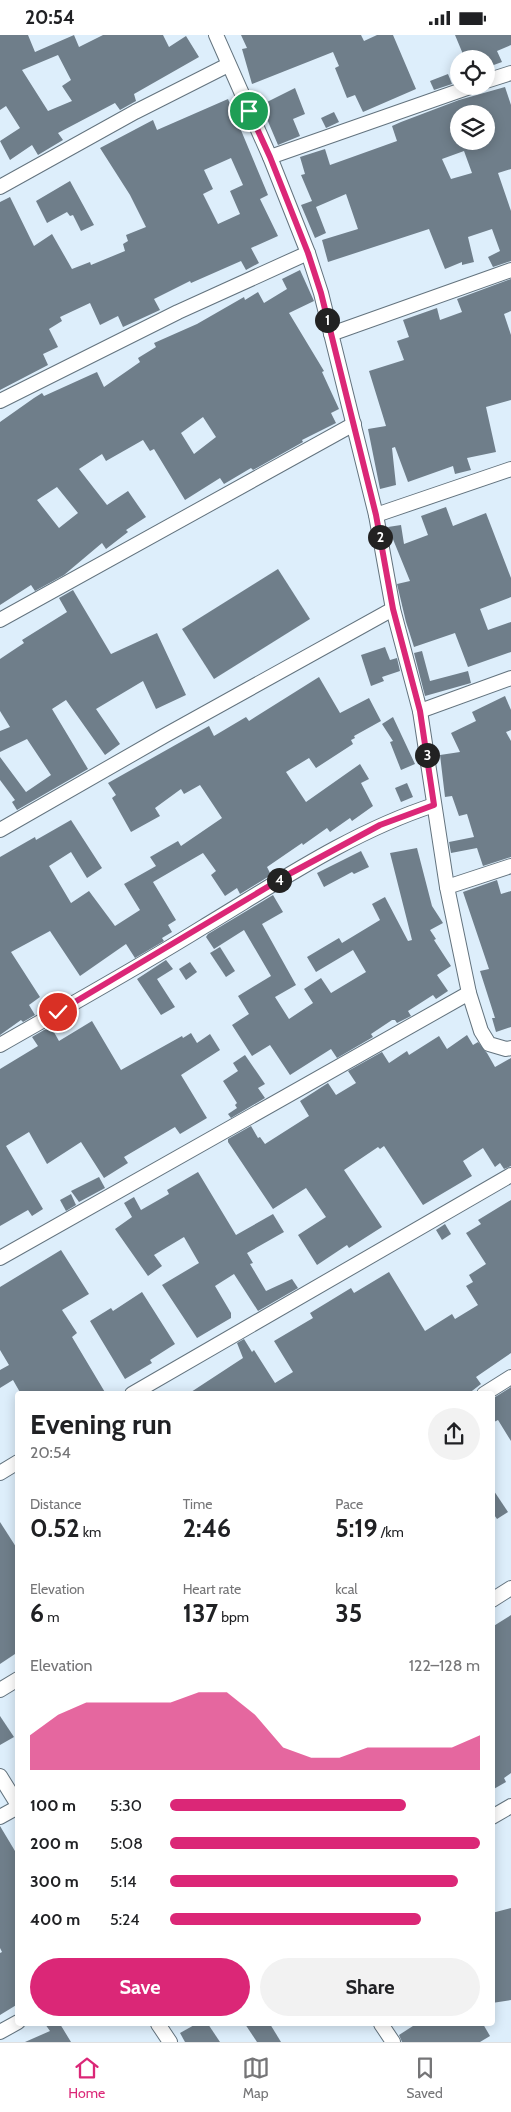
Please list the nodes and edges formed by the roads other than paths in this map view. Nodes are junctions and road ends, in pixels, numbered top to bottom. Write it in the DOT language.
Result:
graph roads {
  1 [pos="216,35"];
  2 [pos="228,65"];
  3 [pos="511,73"];
  4 [pos="495,78"];
  5 [pos="450,94"];
  6 [pos="270,157"];
  7 [pos="0,187"];
  8 [pos="308,253"];
  9 [pos="511,270"];
  10 [pos="331,334"];
  11 [pos="0,401"];
  12 [pos="354,424"];
  13 [pos="511,469"];
  14 [pos="376,515"];
  15 [pos="393,609"];
  16 [pos="0,620"];
  17 [pos="511,678"];
  18 [pos="420,711"];
  19 [pos="434,805"];
  20 [pos="0,830"];
  21 [pos="511,866"];
  22 [pos="447,887"];
  23 [pos="469,993"];
  24 [pos="0,1045"];
  25 [pos="511,1048"];
  26 [pos="511,1175"];
  27 [pos="0,1258"];
  28 [pos="511,1377"];
  29 [pos="137,1391"];
  30 [pos="489,1391"];
  31 [pos="15,1464"];
  32 [pos="0,1473"];
  33 [pos="511,1588"];
  34 [pos="495,1598"];
  35 [pos="15,1681"];
  36 [pos="0,1690"];
  37 [pos="0,1776"];
  38 [pos="15,1801"];
  39 [pos="511,1806"];
  40 [pos="15,1808"];
  41 [pos="495,1815"];
  42 [pos="0,1817"];
  43 [pos="15,2024"];
  44 [pos="159,2026"];
  45 [pos="382,2026"];
  46 [pos="0,2032"];
  47 [pos="170,2042"];
  48 [pos="393,2042"];
  1 -- 2 [label="street"];
  2 -- 6 [label="street"];
  2 -- 7 [label="street"];
  3 -- 4 [label="street"];
  5 -- 6 [label="street"];
  6 -- 8 [label="street"];
  8 -- 10 [label="street"];
  8 -- 11 [label="street"];
  9 -- 10 [label="street"];
  10 -- 12 [label="street"];
  12 -- 14 [label="street"];
  12 -- 16 [label="street"];
  13 -- 14 [label="street"];
  14 -- 15 [label="street"];
  15 -- 18 [label="street"];
  15 -- 20 [label="street"];
  17 -- 18 [label="street"];
  18 -- 19 [label="street"];
  19 -- 22 [label="street"];
  19 -- 24 [label="street"];
  21 -- 22 [label="street"];
  22 -- 23 [label="street"];
  23 -- 25 [label="street"];
  23 -- 27 [label="street"];
  26 -- 29 [label="street"];
  28 -- 30 [label="street"];
  31 -- 32 [label="street"];
  33 -- 34 [label="street"];
  35 -- 36 [label="street"];
  37 -- 38 [label="street"];
  39 -- 41 [label="street"];
  40 -- 42 [label="street"];
  43 -- 46 [label="street"];
  44 -- 47 [label="street"];
  45 -- 48 [label="street"];
}
